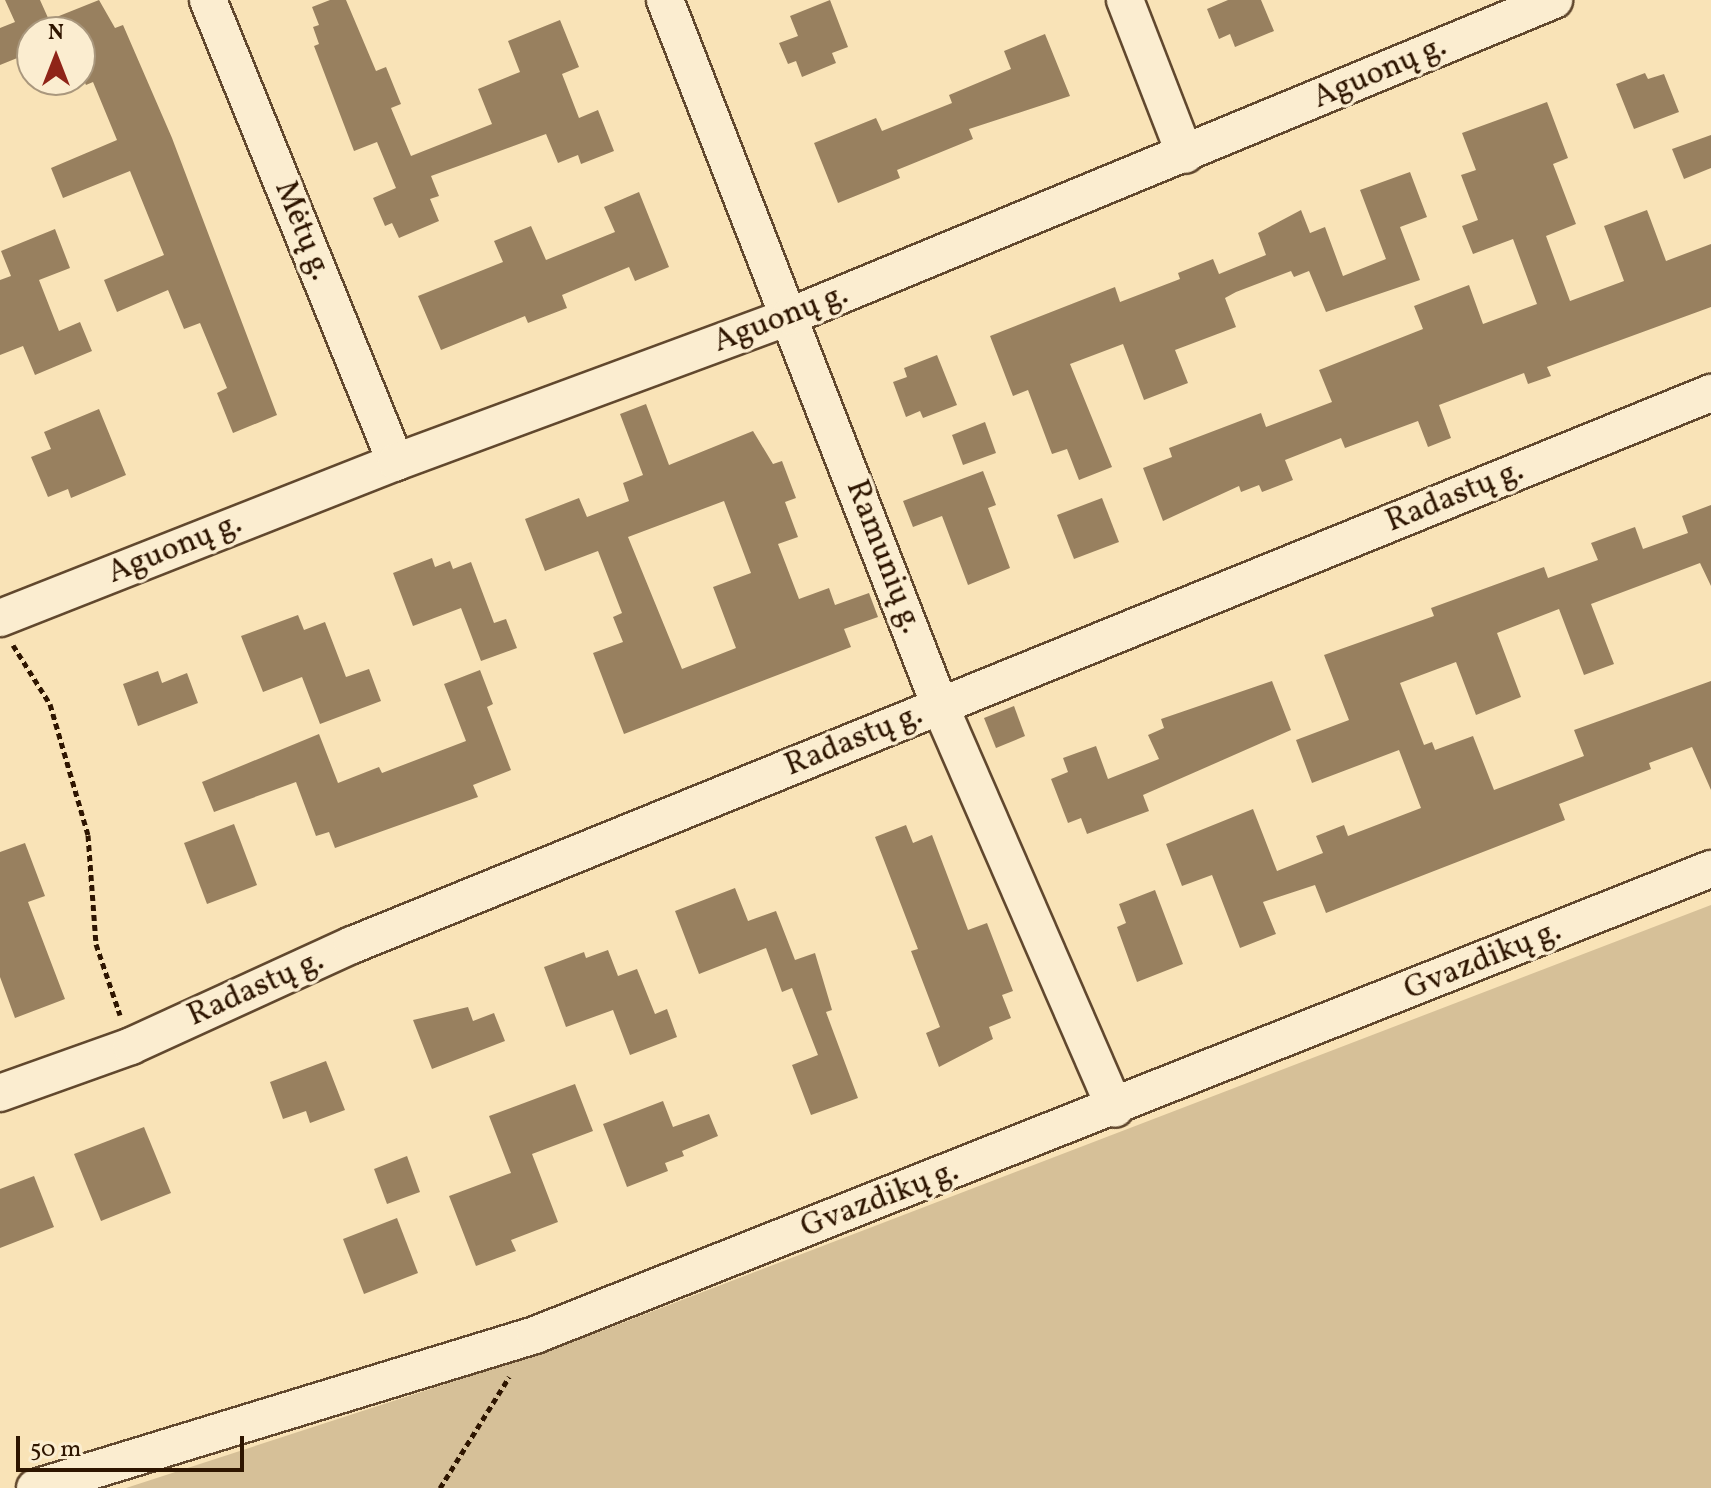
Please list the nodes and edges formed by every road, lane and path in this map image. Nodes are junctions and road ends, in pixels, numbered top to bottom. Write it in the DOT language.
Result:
graph roads {
  1 [pos="208,0"];
  2 [pos="665,0"];
  3 [pos="1125,0"];
  4 [pos="1554,0"];
  5 [pos="1185,155"];
  6 [pos="790,316"];
  7 [pos="1711,393"];
  8 [pos="396,462"];
  9 [pos="4,628"];
  10 [pos="940,706"];
  11 [pos="1711,869"];
  12 [pos="131,1046"];
  13 [pos="0,1093"];
  14 [pos="1115,1109"];
  15 [pos="535,1335"];
  16 [pos="35,1488"];
  17 [pos="440,1488"];
  1 -- 8 [label="street, Mėtų g."];
  2 -- 6 [label="street, Ramunių g."];
  3 -- 5 [label="street"];
  4 -- 5 [label="street, Aguonų g."];
  5 -- 6 [label="street, Aguonų g."];
  6 -- 8 [label="street, Aguonų g."];
  6 -- 10 [label="street, Ramunių g."];
  7 -- 10 [label="street, Radastų g."];
  8 -- 9 [label="street, Aguonų g."];
  9 -- 12 [label="path"];
  10 -- 12 [label="street, Radastų g."];
  10 -- 14 [label="street, Ramunių g."];
  11 -- 14 [label="street, Gvazdikų g."];
  12 -- 13 [label="street, Radastų g."];
  14 -- 15 [label="street, Gvazdikų g."];
  15 -- 16 [label="street, Gvazdikų g."];
  15 -- 17 [label="path"];
}
